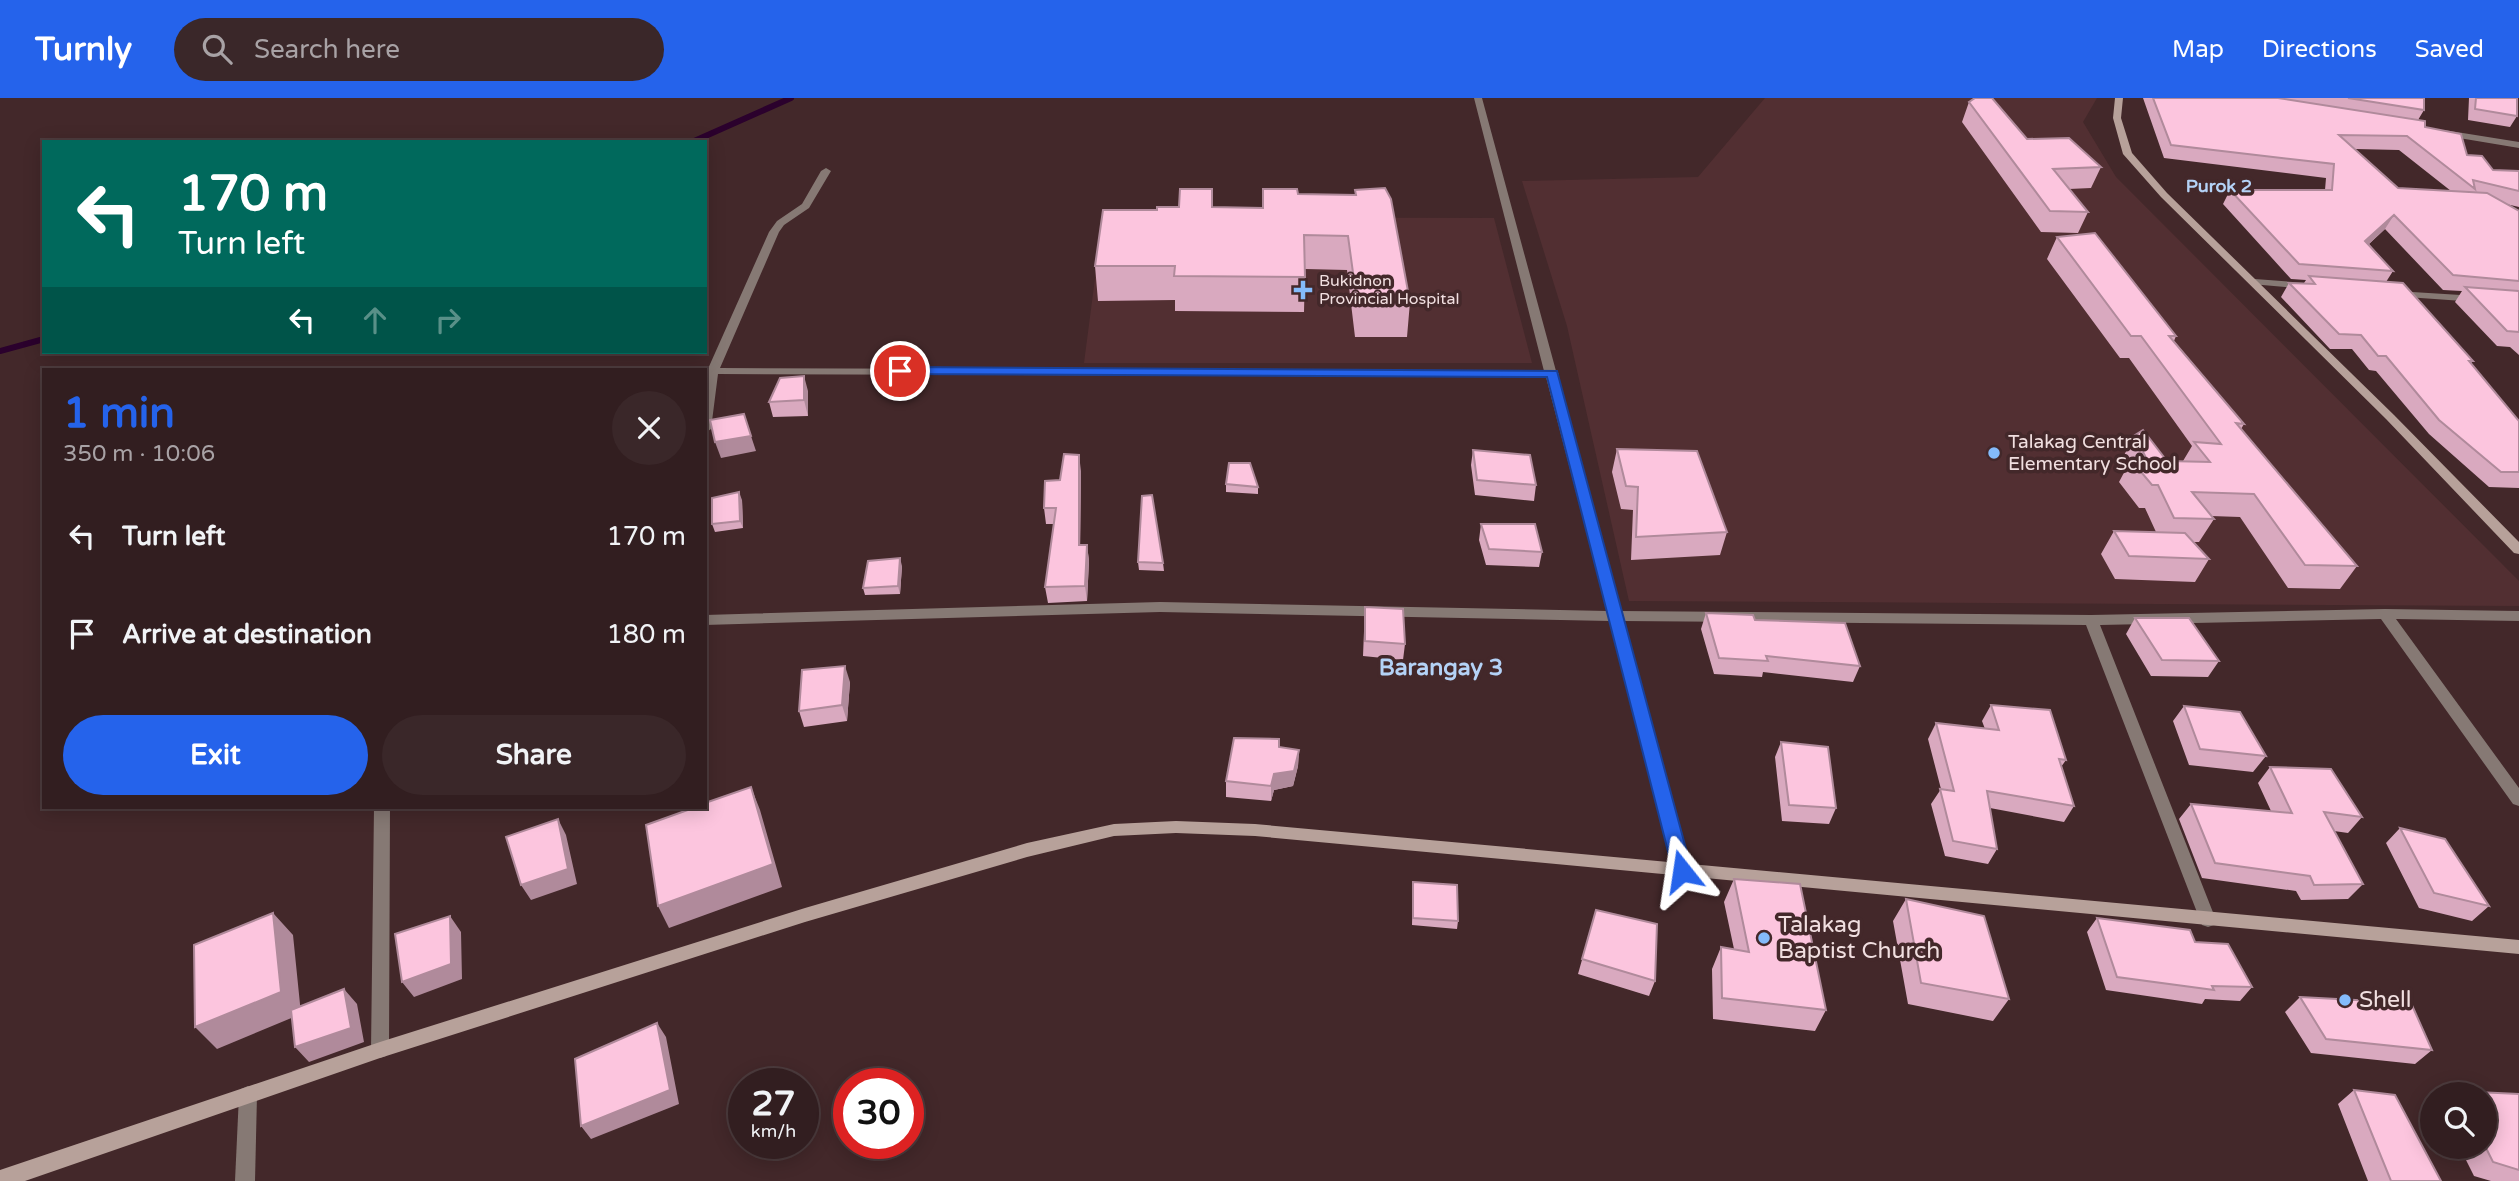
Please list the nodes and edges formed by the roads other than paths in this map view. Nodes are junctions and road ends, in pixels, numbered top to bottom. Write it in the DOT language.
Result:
graph roads {
  1 [pos="1478,98"];
  2 [pos="2119,98"];
  3 [pos="2438,132"];
  4 [pos="2519,145"];
  5 [pos="826,171"];
  6 [pos="2255,282"];
  7 [pos="2322,288"];
  8 [pos="2390,293"];
  9 [pos="2494,299"];
  10 [pos="713,371"];
  11 [pos="1552,374"];
  12 [pos="707,414"];
  13 [pos="2519,550"];
  14 [pos="2385,614"];
  15 [pos="1615,616"];
  16 [pos="2519,616"];
  17 [pos="707,620"];
  18 [pos="2091,620"];
  19 [pos="2519,800"];
  20 [pos="382,809"];
  21 [pos="1682,871"];
  22 [pos="2208,920"];
  23 [pos="2519,947"];
  24 [pos="380,1050"];
  25 [pos="248,1095"];
  26 [pos="27,1176"];
  27 [pos="0,1180"];
  28 [pos="245,1181"];
  1 -- 11 [label="street"];
  2 -- 6 [label="main road"];
  3 -- 4 [label="street"];
  5 -- 10 [label="street"];
  6 -- 7 [label="street"];
  6 -- 13 [label="main road"];
  8 -- 9 [label="street"];
  10 -- 11 [label="street"];
  10 -- 12 [label="street"];
  11 -- 15 [label="street"];
  14 -- 16 [label="street"];
  14 -- 18 [label="street"];
  14 -- 19 [label="street"];
  15 -- 17 [label="street"];
  15 -- 18 [label="street"];
  15 -- 21 [label="street"];
  18 -- 22 [label="street"];
  20 -- 24 [label="street"];
  21 -- 22 [label="main road"];
  21 -- 24 [label="main road"];
  22 -- 23 [label="main road"];
  24 -- 25 [label="main road"];
  25 -- 26 [label="main road"];
  25 -- 28 [label="street"];
  26 -- 27 [label="main road"];
}
